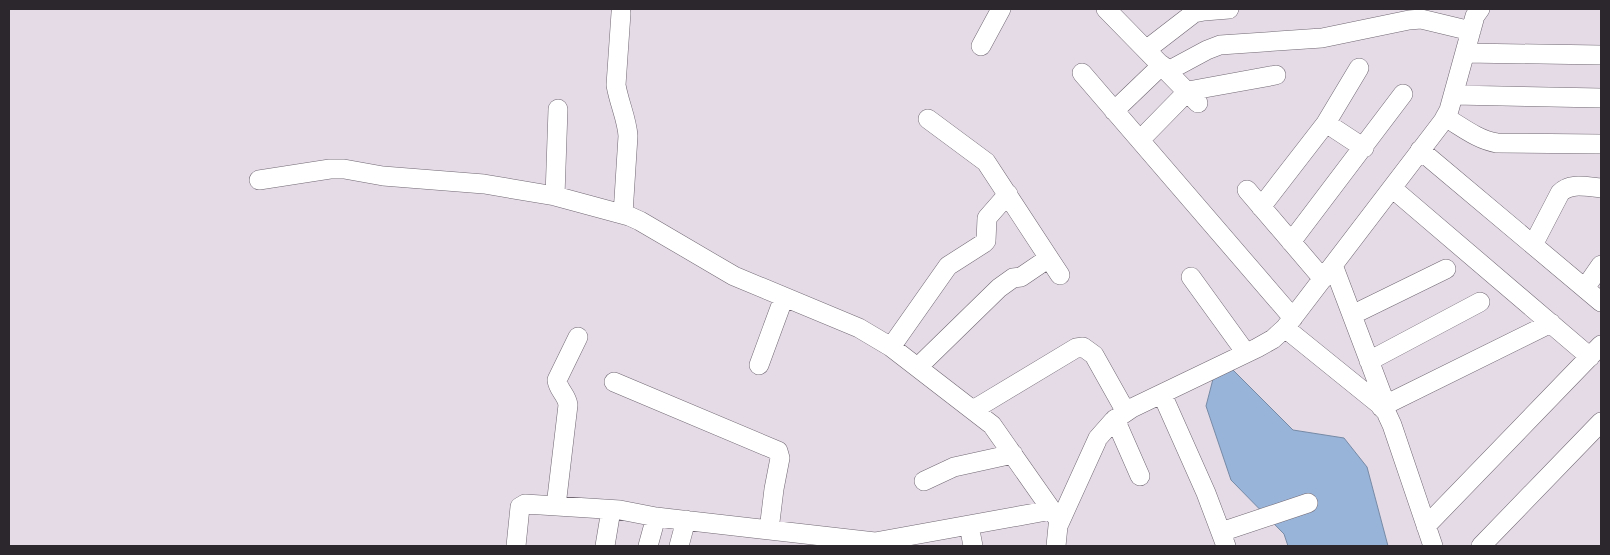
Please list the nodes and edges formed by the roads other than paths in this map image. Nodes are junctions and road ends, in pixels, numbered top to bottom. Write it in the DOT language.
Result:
graph roads {
  1 [pos="1001,9"];
  2 [pos="1106,9"];
  3 [pos="1229,9"];
  4 [pos="1480,9"];
  5 [pos="621,13"];
  6 [pos="1471,31"];
  7 [pos="982,46"];
  8 [pos="1146,50"];
  9 [pos="1465,53"];
  10 [pos="1601,54"];
  11 [pos="1165,68"];
  12 [pos="1359,68"];
  13 [pos="1082,73"];
  14 [pos="1276,75"];
  15 [pos="1403,94"];
  16 [pos="1454,94"];
  17 [pos="1193,97"];
  18 [pos="1601,98"];
  19 [pos="558,109"];
  20 [pos="1114,111"];
  21 [pos="1445,117"];
  22 [pos="928,119"];
  23 [pos="1326,123"];
  24 [pos="1140,140"];
  25 [pos="1601,144"];
  26 [pos="1364,148"];
  27 [pos="1420,150"];
  28 [pos="259,180"];
  29 [pos="1392,188"];
  30 [pos="1601,188"];
  31 [pos="1247,190"];
  32 [pos="1008,194"];
  33 [pos="555,196"];
  34 [pos="1261,207"];
  35 [pos="623,214"];
  36 [pos="1291,242"];
  37 [pos="1533,244"];
  38 [pos="1049,258"];
  39 [pos="1601,265"];
  40 [pos="1446,269"];
  41 [pos="1328,272"];
  42 [pos="1060,275"];
  43 [pos="1191,277"];
  44 [pos="1585,288"];
  45 [pos="784,297"];
  46 [pos="1480,302"];
  47 [pos="1601,302"];
  48 [pos="1352,315"];
  49 [pos="1289,323"];
  50 [pos="1551,323"];
  51 [pos="578,337"];
  52 [pos="892,346"];
  53 [pos="1596,351"];
  54 [pos="1246,353"];
  55 [pos="1369,361"];
  56 [pos="759,365"];
  57 [pos="918,367"];
  58 [pos="614,382"];
  59 [pos="1162,394"];
  60 [pos="1384,406"];
  61 [pos="973,410"];
  62 [pos="1120,416"];
  63 [pos="1601,422"];
  64 [pos="1013,454"];
  65 [pos="1140,476"];
  66 [pos="924,481"];
  67 [pos="1308,503"];
  68 [pos="556,506"];
  69 [pos="611,510"];
  70 [pos="1056,516"];
  71 [pos="656,517"];
  72 [pos="686,520"];
  73 [pos="969,525"];
  74 [pos="1426,526"];
  75 [pos="770,530"];
  76 [pos="1223,539"];
  77 [pos="516,546"];
  78 [pos="605,546"];
  79 [pos="648,546"];
  80 [pos="679,546"];
  81 [pos="973,546"];
  82 [pos="1056,546"];
  83 [pos="1433,546"];
  84 [pos="1481,546"];
  1 -- 7 [label="street"];
  2 -- 8 [label="street"];
  3 -- 8 [label="street"];
  4 -- 6 [label="street"];
  5 -- 35 [label="street"];
  6 -- 9 [label="street"];
  6 -- 11 [label="street"];
  8 -- 11 [label="street"];
  9 -- 10 [label="street"];
  9 -- 16 [label="street"];
  11 -- 17 [label="street"];
  11 -- 20 [label="street"];
  12 -- 23 [label="street"];
  13 -- 20 [label="street"];
  14 -- 17 [label="street"];
  15 -- 26 [label="street"];
  16 -- 18 [label="street"];
  16 -- 21 [label="street"];
  17 -- 24 [label="street"];
  19 -- 33 [label="street"];
  20 -- 24 [label="street"];
  21 -- 25 [label="street"];
  21 -- 27 [label="street"];
  22 -- 32 [label="street"];
  23 -- 26 [label="street"];
  23 -- 34 [label="street"];
  24 -- 49 [label="street"];
  26 -- 36 [label="street"];
  27 -- 29 [label="street"];
  27 -- 37 [label="street"];
  28 -- 33 [label="street"];
  29 -- 41 [label="street"];
  29 -- 50 [label="street"];
  30 -- 37 [label="street"];
  31 -- 34 [label="street"];
  32 -- 38 [label="street"];
  32 -- 52 [label="street"];
  33 -- 35 [label="street"];
  34 -- 36 [label="street"];
  35 -- 45 [label="street"];
  36 -- 41 [label="street"];
  37 -- 44 [label="street"];
  38 -- 42 [label="street"];
  38 -- 57 [label="street"];
  39 -- 44 [label="street"];
  40 -- 48 [label="street"];
  41 -- 48 [label="street"];
  41 -- 49 [label="street"];
  43 -- 54 [label="street"];
  44 -- 47 [label="street"];
  45 -- 52 [label="street"];
  45 -- 56 [label="street"];
  46 -- 55 [label="street"];
  48 -- 55 [label="street"];
  49 -- 54 [label="street"];
  49 -- 60 [label="street"];
  50 -- 53 [label="street"];
  50 -- 60 [label="street"];
  51 -- 68 [label="street"];
  52 -- 57 [label="street"];
  53 -- 74 [label="street"];
  54 -- 59 [label="street"];
  55 -- 60 [label="street"];
  57 -- 61 [label="street"];
  58 -- 75 [label="street"];
  59 -- 62 [label="street"];
  59 -- 76 [label="street"];
  60 -- 74 [label="street"];
  61 -- 62 [label="street"];
  61 -- 64 [label="street"];
  62 -- 65 [label="street"];
  62 -- 70 [label="street"];
  63 -- 84 [label="street"];
  64 -- 66 [label="street"];
  64 -- 70 [label="street"];
  67 -- 76 [label="street"];
  68 -- 69 [label="street"];
  68 -- 77 [label="street"];
  69 -- 71 [label="street"];
  69 -- 78 [label="street"];
  70 -- 73 [label="street"];
  70 -- 82 [label="street"];
  71 -- 72 [label="street"];
  71 -- 79 [label="street"];
  72 -- 75 [label="street"];
  72 -- 80 [label="street"];
  73 -- 75 [label="street"];
  73 -- 81 [label="street"];
  74 -- 83 [label="street"];
}
